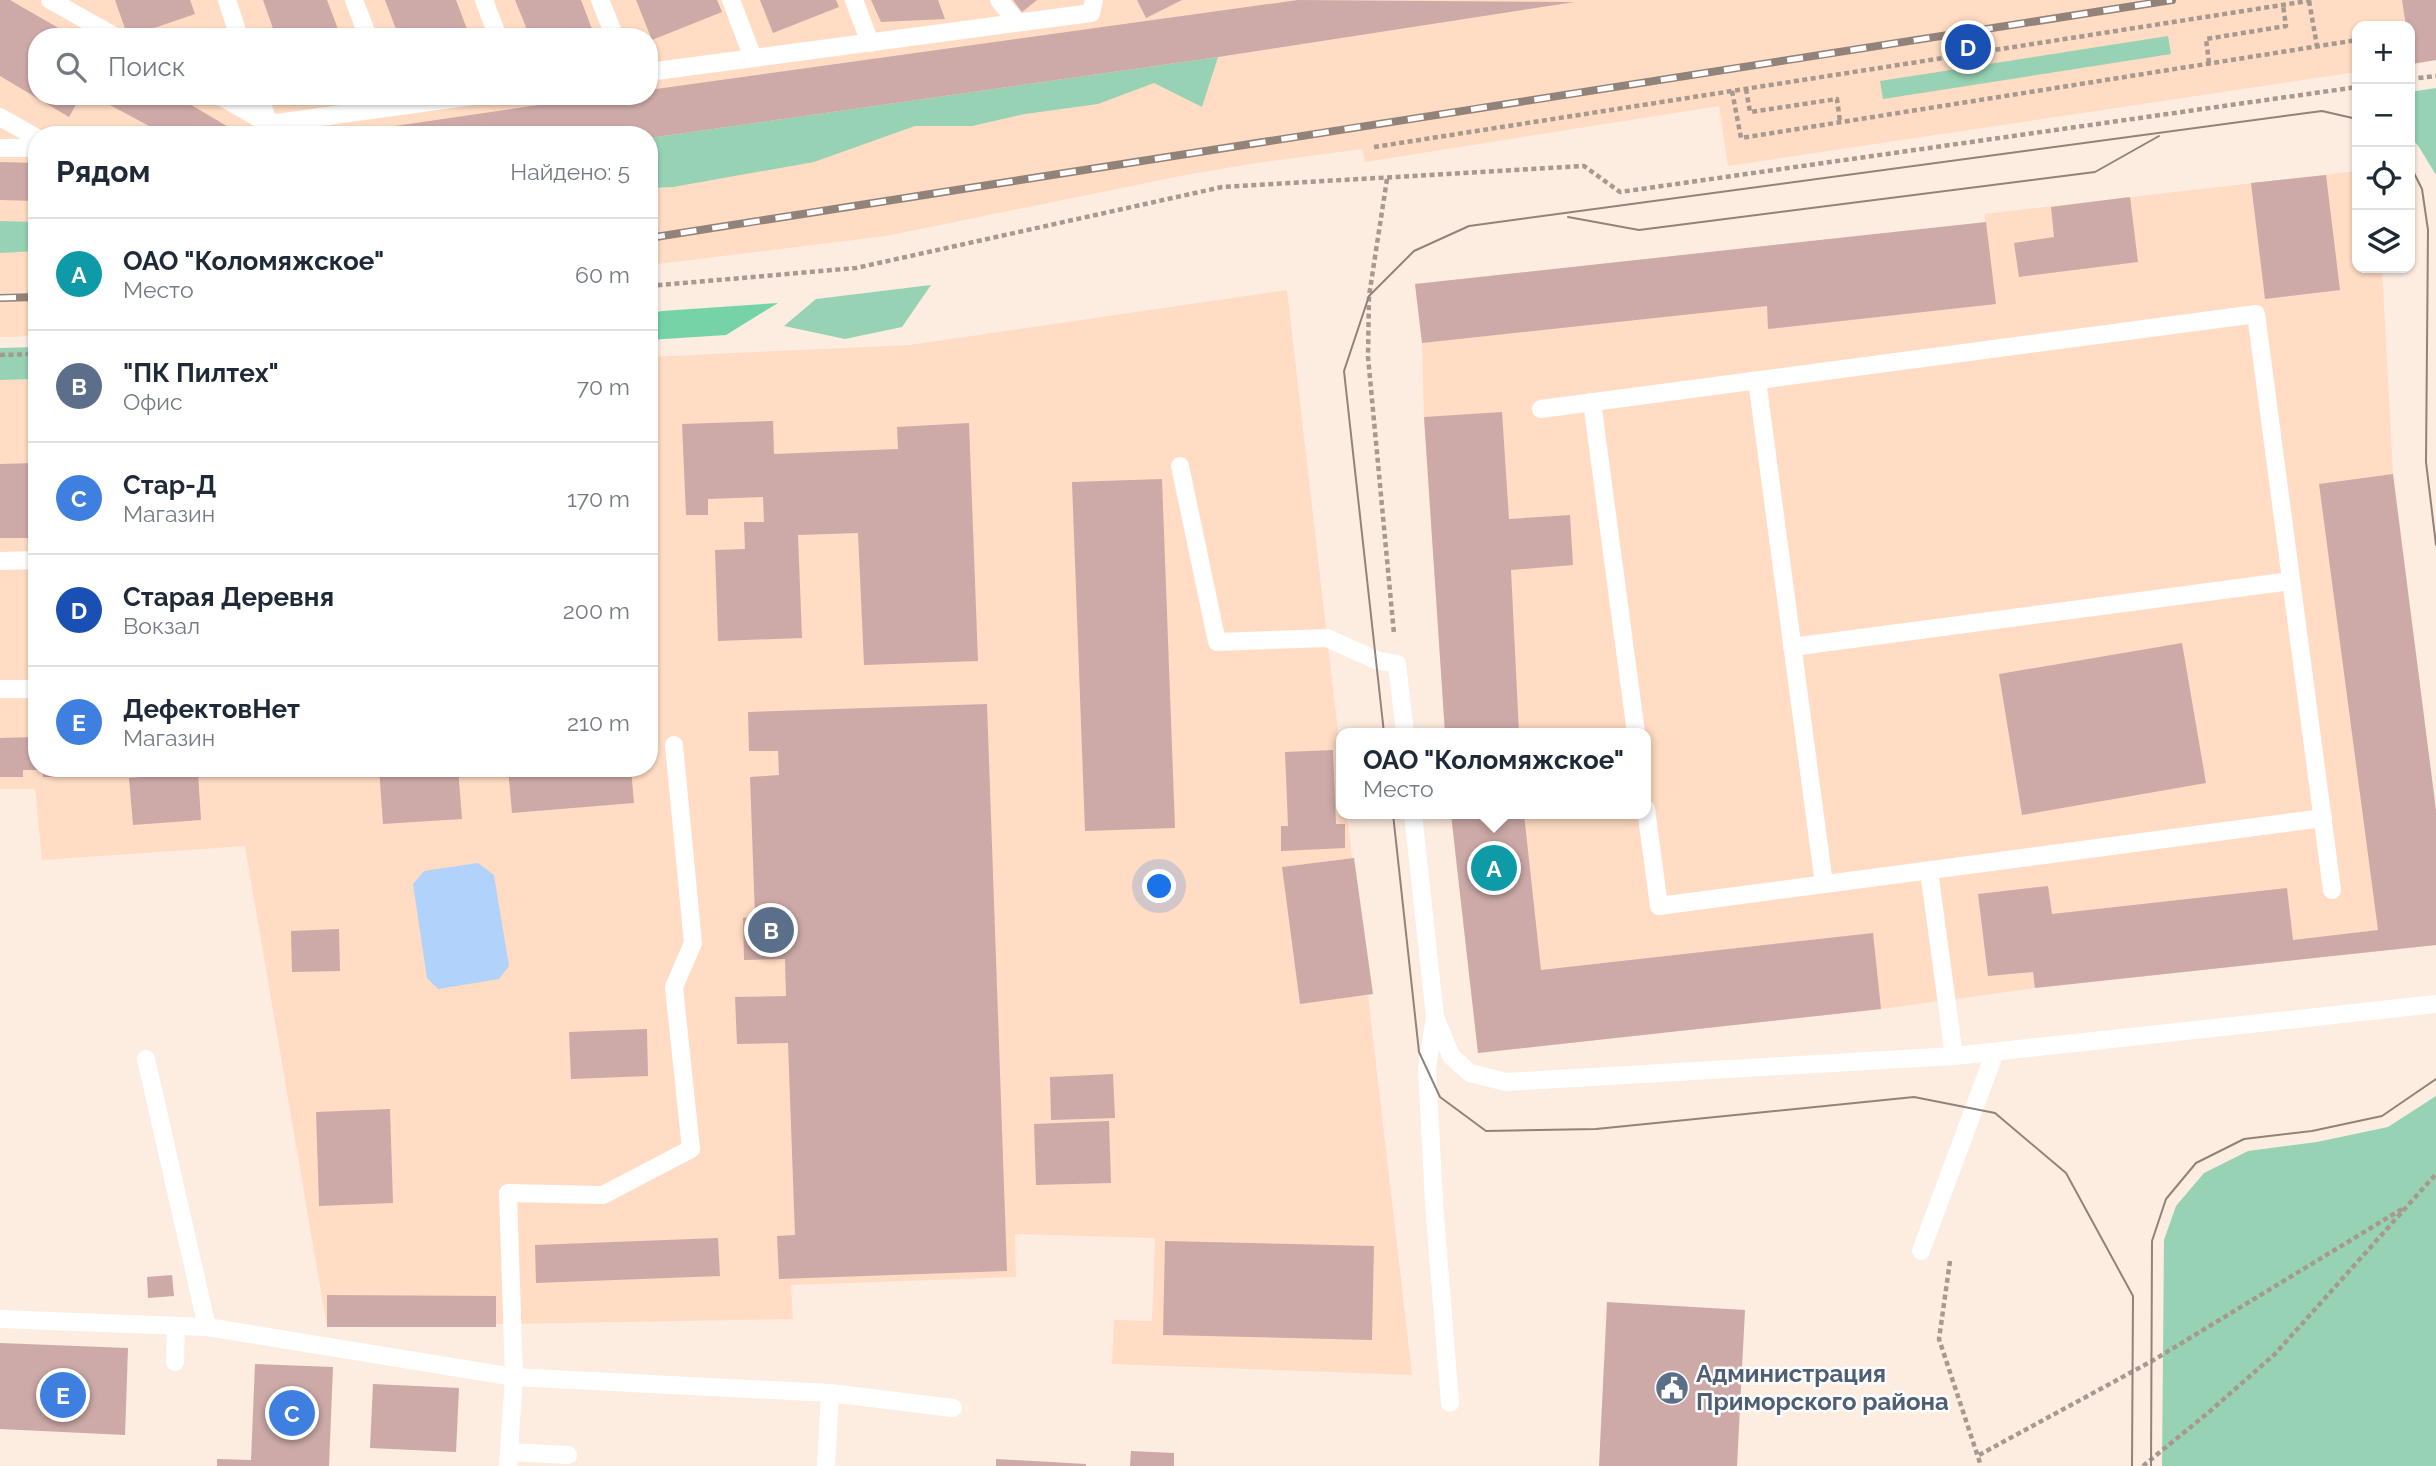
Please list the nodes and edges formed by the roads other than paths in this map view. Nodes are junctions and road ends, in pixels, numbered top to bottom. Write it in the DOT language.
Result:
graph roads {
  1 [pos="50,0"];
  2 [pos="227,0"];
  3 [pos="354,0"];
  4 [pos="484,0"];
  5 [pos="600,0"];
  6 [pos="731,0"];
  7 [pos="854,0"];
  8 [pos="999,0"];
  9 [pos="1094,0"];
  10 [pos="78,8"];
  11 [pos="1017,22"];
  12 [pos="104,28"];
  13 [pos="236,28"];
  14 [pos="365,28"];
  15 [pos="495,28"];
  16 [pos="611,28"];
  17 [pos="870,43"];
  18 [pos="753,58"];
  19 [pos="658,71"];
  20 [pos="235,105"];
  21 [pos="262,105"];
  22 [pos="375,105"];
  23 [pos="0,117"];
  24 [pos="268,124"];
  25 [pos="28,133"];
  26 [pos="0,148"];
  27 [pos="28,148"];
  28 [pos="1756,380"];
  29 [pos="1592,402"];
  30 [pos="1541,409"];
  31 [pos="1180,466"];
  32 [pos="28,560"];
  33 [pos="0,561"];
  34 [pos="2291,581"];
  35 [pos="1792,647"];
  36 [pos="0,689"];
  37 [pos="28,689"];
  38 [pos="1404,728"];
  39 [pos="1635,728"];
  40 [pos="674,745"];
  41 [pos="2323,818"];
  42 [pos="1414,819"];
  43 [pos="1647,819"];
  44 [pos="1929,871"];
  45 [pos="1824,884"];
  46 [pos="2332,890"];
  47 [pos="2436,1004"];
  48 [pos="1435,1017"];
  49 [pos="1995,1052"];
  50 [pos="1954,1056"];
  51 [pos="146,1059"];
  52 [pos="1920,1251"];
  53 [pos="0,1319"];
  54 [pos="176,1326"];
  55 [pos="207,1327"];
  56 [pos="175,1362"];
  57 [pos="514,1377"];
  58 [pos="830,1393"];
  59 [pos="1450,1403"];
  60 [pos="953,1408"];
  61 [pos="568,1455"];
  62 [pos="508,1459"];
  63 [pos="826,1466"];
  1 -- 10 [label="lane"];
  2 -- 13 [label="lane"];
  3 -- 14 [label="lane"];
  4 -- 15 [label="lane"];
  5 -- 16 [label="lane"];
  6 -- 18 [label="lane"];
  7 -- 17 [label="lane"];
  8 -- 11 [label="lane"];
  9 -- 11 [label="lane"];
  10 -- 12 [label="lane"];
  11 -- 17 [label="lane"];
  17 -- 18 [label="lane"];
  18 -- 19 [label="lane"];
  20 -- 24 [label="lane"];
  21 -- 24 [label="lane"];
  22 -- 24 [label="lane"];
  23 -- 25 [label="lane"];
  26 -- 27 [label="lane"];
  28 -- 29 [label="lane"];
  28 -- 34 [label="lane"];
  28 -- 35 [label="lane"];
  29 -- 30 [label="lane"];
  29 -- 39 [label="lane"];
  31 -- 38 [label="lane"];
  32 -- 33 [label="lane"];
  34 -- 35 [label="lane"];
  34 -- 41 [label="lane"];
  35 -- 45 [label="lane"];
  36 -- 37 [label="lane"];
  40 -- 57 [label="lane"];
  41 -- 44 [label="lane"];
  41 -- 46 [label="lane"];
  42 -- 48 [label="lane"];
  43 -- 45 [label="lane"];
  44 -- 45 [label="lane"];
  44 -- 50 [label="lane"];
  47 -- 49 [label="lane"];
  48 -- 50 [label="lane"];
  48 -- 59 [label="lane"];
  49 -- 50 [label="lane"];
  49 -- 52 [label="lane"];
  51 -- 55 [label="lane"];
  53 -- 54 [label="lane"];
  54 -- 55 [label="lane"];
  54 -- 56 [label="lane"];
  55 -- 57 [label="lane"];
  57 -- 58 [label="lane"];
  57 -- 62 [label="lane"];
  58 -- 60 [label="lane"];
  58 -- 63 [label="lane"];
  61 -- 62 [label="lane"];
}
